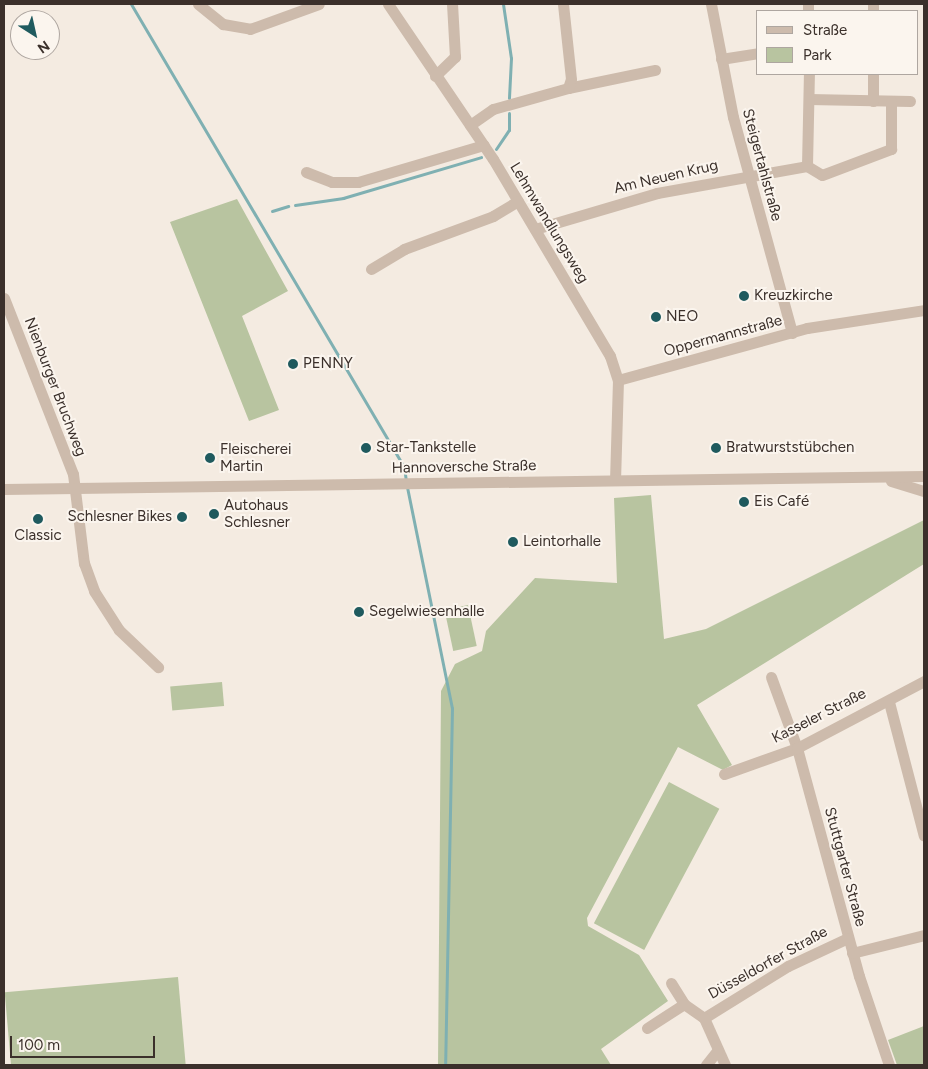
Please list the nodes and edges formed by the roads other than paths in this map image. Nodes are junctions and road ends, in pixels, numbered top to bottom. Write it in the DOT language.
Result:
graph roads {
  1 [pos="198,4"];
  2 [pos="319,4"];
  3 [pos="388,4"];
  4 [pos="452,4"];
  5 [pos="563,4"];
  6 [pos="711,4"];
  7 [pos="756,53"];
  8 [pos="721,59"];
  9 [pos="655,70"];
  10 [pos="809,75"];
  11 [pos="873,75"];
  12 [pos="435,76"];
  13 [pos="568,88"];
  14 [pos="809,99"];
  15 [pos="873,101"];
  16 [pos="892,101"];
  17 [pos="910,101"];
  18 [pos="470,125"];
  19 [pos="484,146"];
  20 [pos="807,166"];
  21 [pos="306,172"];
  22 [pos="748,175"];
  23 [pos="518,201"];
  24 [pos="535,229"];
  25 [pos="372,269"];
  26 [pos="4,298"];
  27 [pos="924,310"];
  28 [pos="792,332"];
  29 [pos="618,380"];
  30 [pos="924,476"];
  31 [pos="882,478"];
  32 [pos="615,480"];
  33 [pos="76,488"];
  34 [pos="4,489"];
  35 [pos="924,491"];
  36 [pos="158,667"];
  37 [pos="771,677"];
  38 [pos="924,681"];
  39 [pos="889,702"];
  40 [pos="797,748"];
  41 [pos="724,774"];
  42 [pos="924,836"];
  43 [pos="924,934"];
  44 [pos="848,938"];
  45 [pos="852,953"];
  46 [pos="671,983"];
  47 [pos="684,1004"];
  48 [pos="704,1018"];
  49 [pos="647,1028"];
  50 [pos="717,1051"];
  51 [pos="706,1065"];
  52 [pos="725,1065"];
  53 [pos="889,1065"];
  1 -- 2 [label="street"];
  3 -- 12 [label="street, Lehmwandlungsweg"];
  4 -- 12 [label="street"];
  5 -- 13 [label="street"];
  6 -- 8 [label="street, Steigertahlstraße"];
  7 -- 8 [label="street"];
  8 -- 22 [label="street, Steigertahlstraße"];
  9 -- 13 [label="street"];
  10 -- 14 [label="street"];
  11 -- 15 [label="street"];
  12 -- 18 [label="street, Lehmwandlungsweg"];
  13 -- 18 [label="street"];
  14 -- 15 [label="street"];
  14 -- 20 [label="street"];
  15 -- 16 [label="street"];
  16 -- 17 [label="street"];
  16 -- 20 [label="street, Am Neuen Krug"];
  18 -- 19 [label="street, Lehmwandlungsweg"];
  19 -- 21 [label="street"];
  19 -- 23 [label="street, Lehmwandlungsweg"];
  20 -- 22 [label="street, Am Neuen Krug"];
  22 -- 24 [label="street, Am Neuen Krug"];
  22 -- 28 [label="street, Steigertahlstraße"];
  23 -- 24 [label="street, Lehmwandlungsweg"];
  23 -- 25 [label="street"];
  24 -- 29 [label="street, Lehmwandlungsweg"];
  26 -- 33 [label="street, Nienburger Bruchweg"];
  27 -- 28 [label="street, Oppermannstraße"];
  28 -- 29 [label="street, Oppermannstraße"];
  29 -- 32 [label="street, Lehmwandlungsweg"];
  30 -- 31 [label="street, Hannoversche Straße"];
  31 -- 32 [label="street, Hannoversche Straße"];
  31 -- 35 [label="street"];
  32 -- 33 [label="street, Hannoversche Straße"];
  33 -- 34 [label="street, Hannoversche Straße"];
  33 -- 36 [label="street, Nienburger Bruchweg"];
  37 -- 40 [label="street, Stuttgarter Straße"];
  38 -- 39 [label="street, Kasseler Straße"];
  39 -- 40 [label="street, Kasseler Straße"];
  39 -- 42 [label="street"];
  40 -- 41 [label="street, Kasseler Straße"];
  40 -- 44 [label="street, Stuttgarter Straße"];
  43 -- 45 [label="street"];
  44 -- 45 [label="street, Stuttgarter Straße"];
  44 -- 48 [label="street, Düsseldorfer Straße"];
  45 -- 53 [label="street, Stuttgarter Straße"];
  46 -- 47 [label="street, Düsseldorfer Straße"];
  47 -- 48 [label="street, Düsseldorfer Straße"];
  47 -- 49 [label="street"];
  48 -- 50 [label="street, Düsseldorfer Straße"];
  50 -- 51 [label="street"];
  50 -- 52 [label="street, Düsseldorfer Straße"];
}
